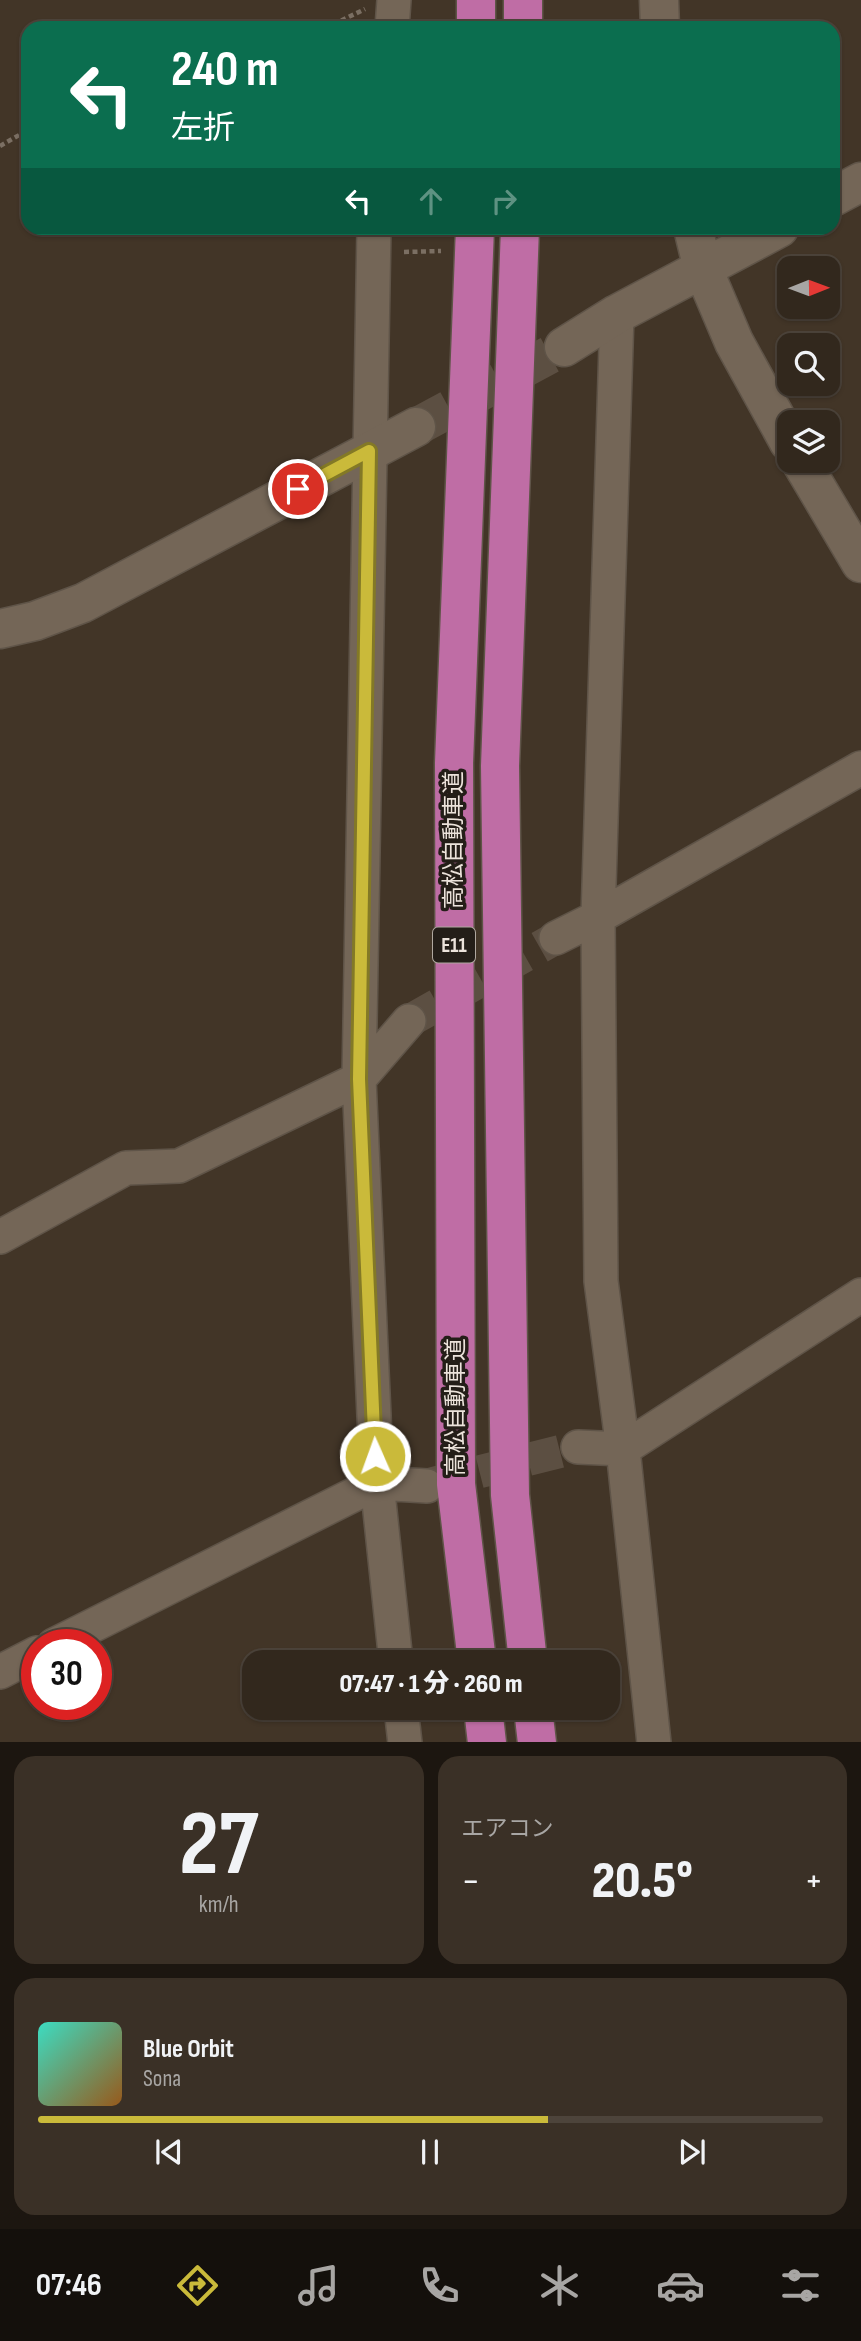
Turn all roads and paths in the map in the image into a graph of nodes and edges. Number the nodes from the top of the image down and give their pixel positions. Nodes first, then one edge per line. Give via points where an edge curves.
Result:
1 (476, 0) edge
2 (523, 0) edge
3 (659, 0) edge
4 (386, 11) edge
5 (351, 21) edge
6 (476, 21) edge
7 (523, 21) edge
8 (660, 21) edge
9 (21, 134) edge
10 (0, 146) edge
11 (861, 182) edge
12 (840, 193) edge
13 (475, 235) edge
14 (520, 235) edge
15 (695, 235) edge
16 (766, 235) edge
17 (373, 240) edge
18 (441, 251) dead end
19 (703, 269) junction
20 (617, 314) junction
21 (564, 347) tunnel mouth
22 (777, 420) edge
23 (416, 427) tunnel mouth
24 (369, 451) junction
25 (808, 473) edge
26 (861, 563) edge
27 (0, 629) edge
28 (861, 768) edge
29 (598, 917) junction
30 (556, 938) tunnel mouth
31 (410, 1021) tunnel mouth
32 (359, 1079) junction
33 (0, 1237) edge
34 (861, 1295) edge
35 (578, 1447) tunnel mouth
36 (623, 1449) junction
37 (377, 1483) junction
38 (427, 1486) tunnel mouth
39 (86, 1629) edge
40 (395, 1650) edge
41 (476, 1650) edge
42 (527, 1650) edge
43 (21, 1661) edge
44 (0, 1672) edge
45 (402, 1720) edge
46 (484, 1720) edge
47 (534, 1720) edge
48 (405, 1742) edge
49 (487, 1742) edge
50 (537, 1742) edge
51 (654, 1742) edge

1 - 6 highway
2 - 7 highway
3 - 8 street
4 - 5 path
9 - 10 path
11 - 12 street
13 - 41 highway, 高松自動車道 / E11 via 454,791 456,1484
14 - 42 highway, 高松自動車道 / E11 via 500,766 510,1495
15 - 19 street
16 - 19 street
17 - 18 path
17 - 24 street
19 - 20 street
19 - 22 street via 734,342
20 - 21 street
20 - 29 street
23 - 24 street
24 - 27 street via 83,603
24 - 32 street
25 - 26 street
28 - 29 street
29 - 30 street
29 - 36 street via 601,1281
31 - 32 street
32 - 33 street via 179,1167 126,1168
32 - 37 street
34 - 36 street
35 - 36 street
36 - 51 street
37 - 38 street
37 - 39 street
37 - 40 street
43 - 44 street
45 - 48 street
46 - 49 highway
47 - 50 highway

